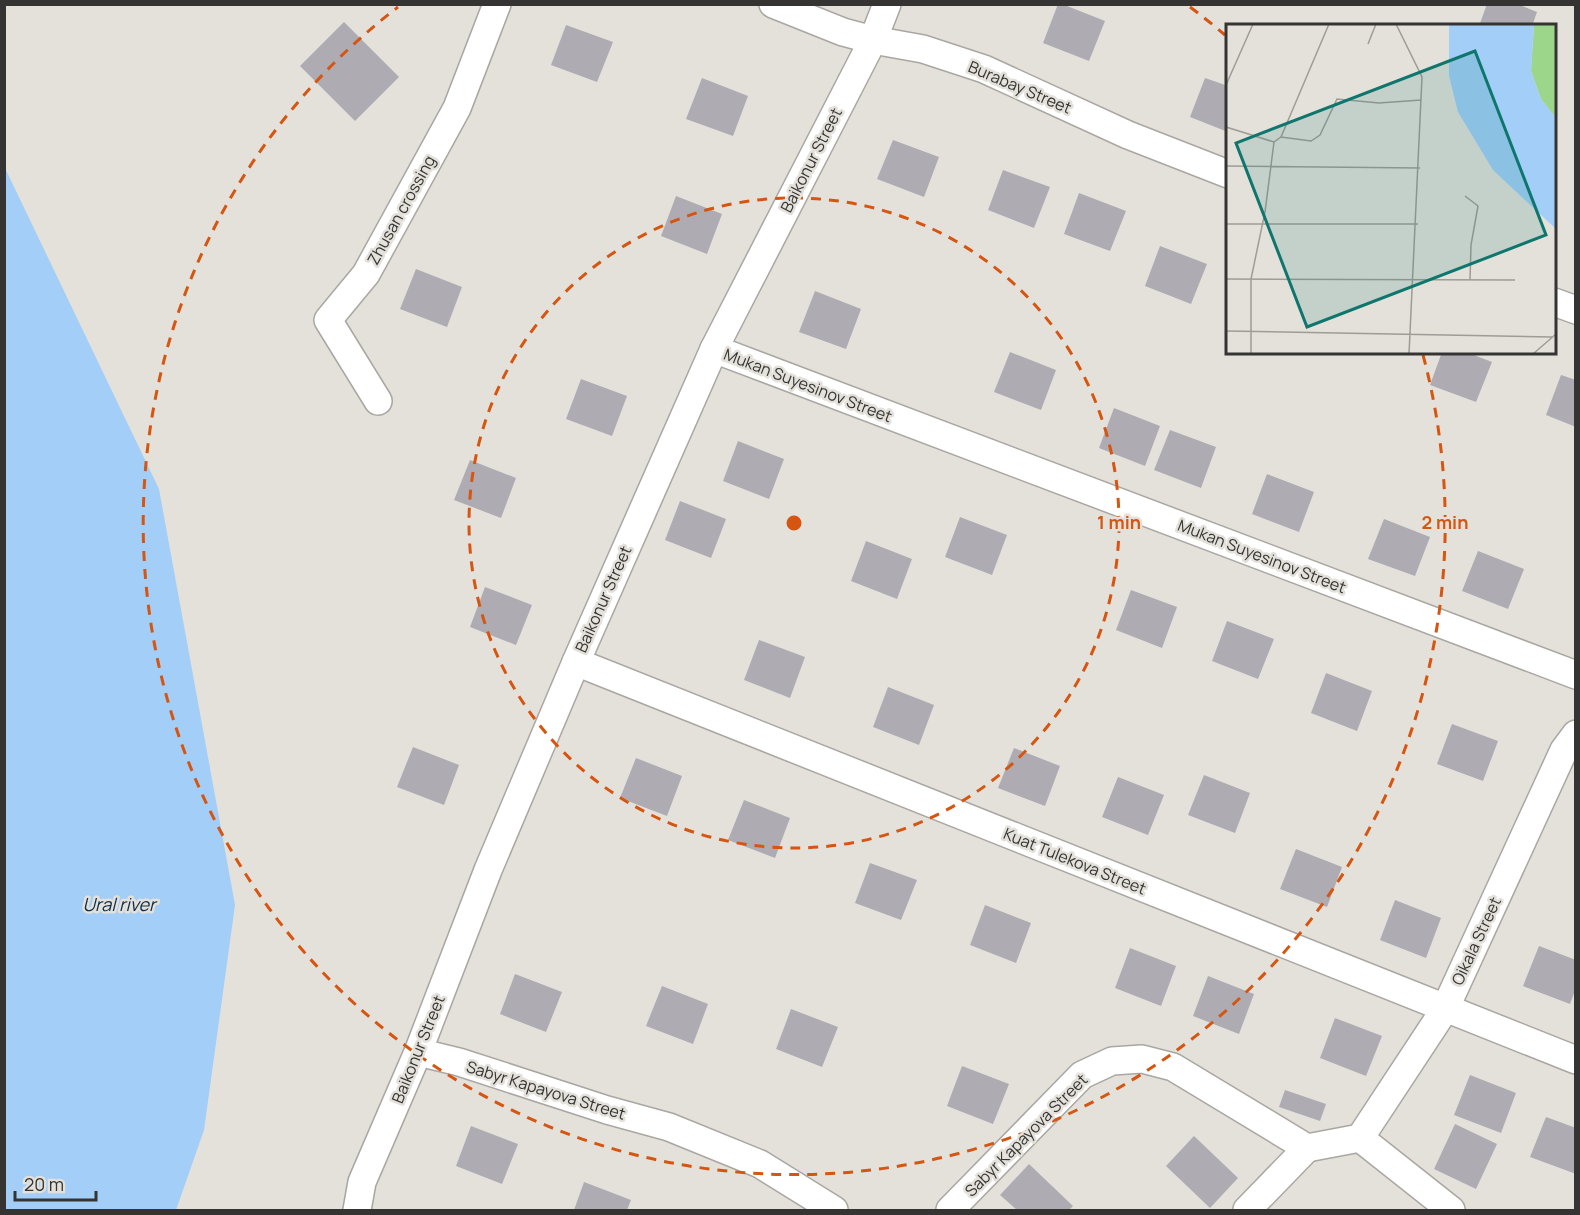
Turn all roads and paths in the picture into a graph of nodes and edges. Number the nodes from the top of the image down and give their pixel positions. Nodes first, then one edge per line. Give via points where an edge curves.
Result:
1 (497, 4) edge
2 (773, 4) edge
3 (887, 4) edge
4 (873, 40) junction
5 (1226, 174) edge
6 (1556, 303) edge
7 (1575, 310) edge
8 (714, 349) junction
9 (378, 401) dead end
10 (576, 662) junction
11 (1575, 675) edge
12 (1575, 734) edge
13 (1445, 1009) junction
14 (418, 1052) junction
15 (1575, 1060) edge
16 (1360, 1138) junction
17 (1307, 1148) junction
18 (357, 1210) edge
19 (834, 1210) edge
20 (950, 1210) edge
21 (1247, 1210) edge
22 (1451, 1210) edge

1 - 9 street, Zhusan crossing via 457,108 366,274 328,320
2 - 4 street, Burabay Street
3 - 4 street, Baikonur Street
4 - 5 street, Burabay Street via 984,69 1128,135
4 - 8 street, Baikonur Street
6 - 7 street
8 - 10 street, Baikonur Street
8 - 11 street, Mukan Suyesinov Street
10 - 13 street, Kuat Tulekova Street
10 - 14 street, Baikonur Street via 488,870
12 - 13 street, Oikala Street via 1564,750
13 - 15 street, Kuat Tulekova Street
13 - 16 street, Oikala Street
14 - 18 street, Baikonur Street via 362,1182
14 - 19 street, Sabyr Kapayova Street via 669,1127 760,1164
16 - 17 street
16 - 22 street
17 - 20 street, Sabyr Kapayova Street via 1173,1068 1142,1059 1112,1061 1082,1076
17 - 21 street

